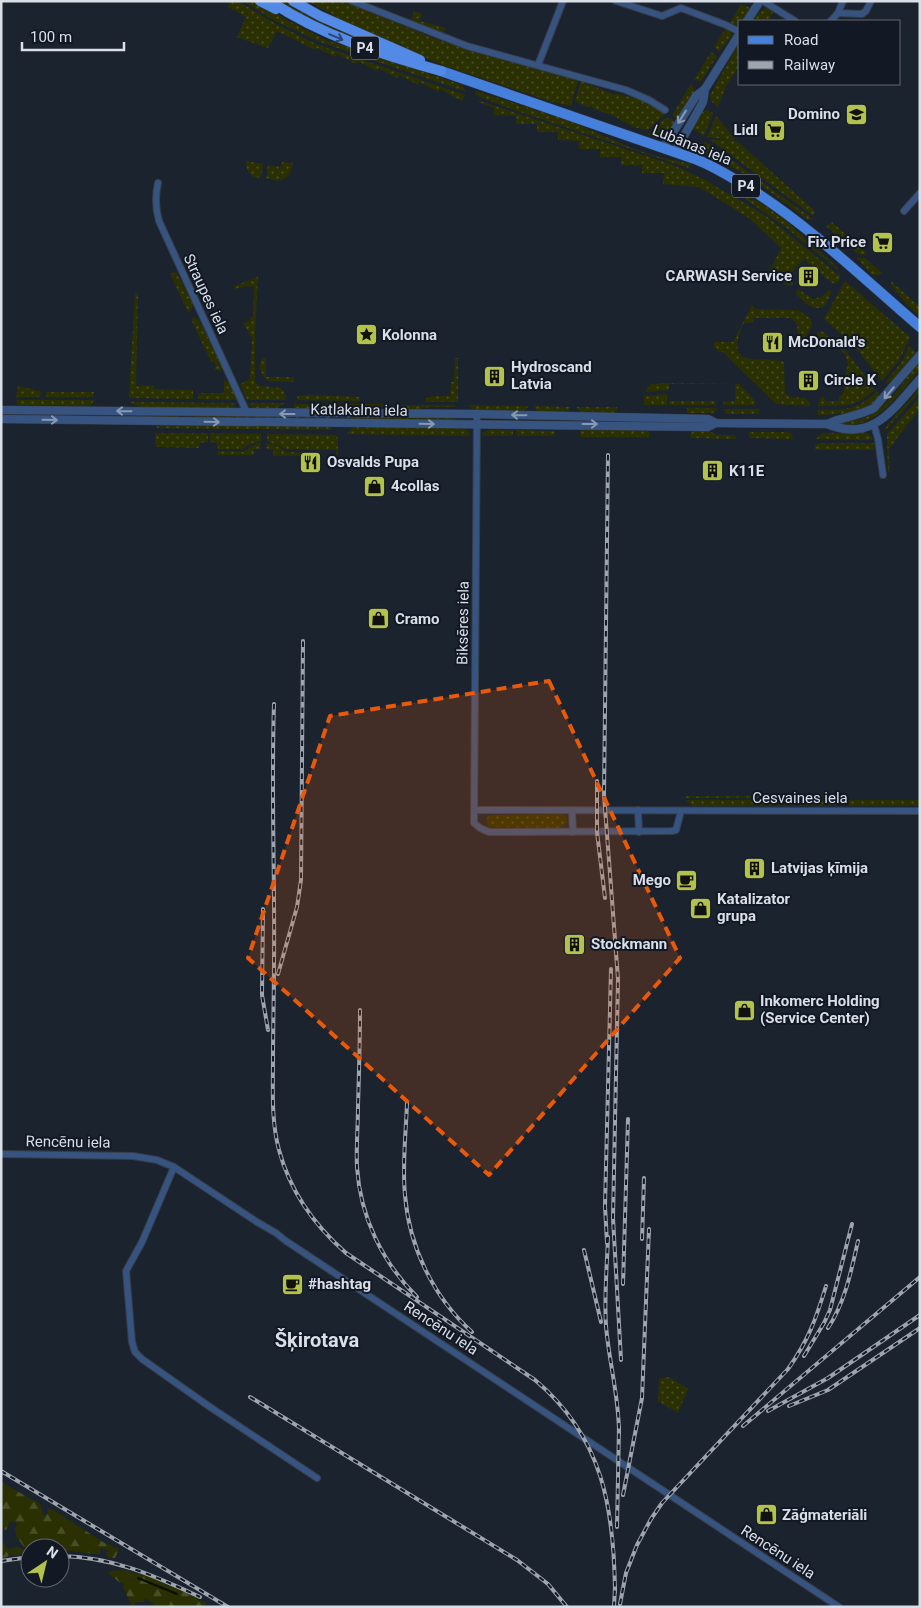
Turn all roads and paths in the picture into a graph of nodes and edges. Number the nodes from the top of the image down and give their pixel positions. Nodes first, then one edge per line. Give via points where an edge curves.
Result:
1 (260, 1) edge
2 (270, 1) edge
3 (293, 1) edge
4 (300, 1) edge
5 (352, 1) edge
6 (563, 1) edge
7 (616, 1) edge
8 (761, 1) edge
9 (843, 1) edge
10 (870, 1) edge
11 (838, 12) junction
12 (293, 16) junction
13 (320, 16) junction
14 (748, 20) edge
15 (793, 20) edge
16 (832, 20) edge
17 (738, 31) edge
18 (738, 35) edge
19 (538, 65) junction
20 (441, 71) junction
21 (705, 89) junction
22 (665, 110) dead end
23 (663, 148) junction
24 (676, 152) junction
25 (158, 183) dead end
26 (920, 193) edge
27 (904, 211) dead end
28 (920, 327) edge
29 (920, 355) edge
30 (920, 379) edge
31 (1, 410) edge
32 (187, 412) junction
33 (247, 413) junction
34 (477, 414) junction
35 (1, 419) edge
36 (187, 422) junction
37 (716, 423) junction
38 (827, 424) junction
39 (477, 425) junction
40 (874, 426) junction
41 (883, 476) dead end
42 (474, 810) junction
43 (638, 810) junction
44 (572, 811) junction
45 (681, 811) junction
46 (920, 811) edge
47 (573, 832) junction
48 (639, 832) junction
49 (1, 1154) edge
50 (174, 1168) junction
51 (317, 1478) dead end
52 (839, 1607) edge

1 - 12 highway
2 - 12 highway, Lubānas iela / P4
3 - 13 highway, Lubānas iela / P4
4 - 13 highway
5 - 19 street, Lubānas iela via 467,46
6 - 19 street
7 - 17 street via 662,16 681,8
8 - 14 street
8 - 15 street
9 - 11 street
10 - 11 street via 862,14
11 - 16 street
12 -> 20 highway, Lubānas iela / P4 via 345,40
13 - 20 highway, Lubānas iela / P4
18 - 21 street
19 - 22 street, Lubānas iela via 626,90
20 - 23 main road, Lubānas iela / P4
21 -> 23 street via 696,96
21 - 24 street via 703,102
23 - 24 main road, Lubānas iela / P4
24 - 28 main road, Lubānas iela / P4 via 722,172 768,200 833,250
25 - 33 street, Straupes iela via 156,210 159,221
26 - 27 street
29 -> 38 street, Katlakalna iela via 874,408
30 - 40 street
32 -> 31 street, Katlakalna iela
32 - 33 street, Katlakalna iela
32 - 36 street
34 -> 33 street, Katlakalna iela
37 -> 34 street, Katlakalna iela via 708,419
34 - 39 street, Biksēres iela
35 -> 36 street, Katlakalna iela
36 -> 39 street, Katlakalna iela
37 - 38 street, Katlakalna iela
39 -> 37 street, Katlakalna iela via 708,426
38 - 40 street, Katlakalna iela via 839,429
39 - 42 street, Biksēres iela
40 - 41 street
42 - 44 street, Cesvaines iela
42 - 47 street, Biksēres iela via 474,823 489,832
43 - 44 street, Cesvaines iela
43 - 45 street, Cesvaines iela
43 - 48 street
44 - 47 street
45 - 46 street, Cesvaines iela
45 - 48 street via 676,830
47 - 48 street
49 - 50 street, Rencēnu iela via 133,1156 157,1160
50 - 51 street via 126,1272 135,1352 210,1407
50 - 52 street, Rencēnu iela via 276,1232

